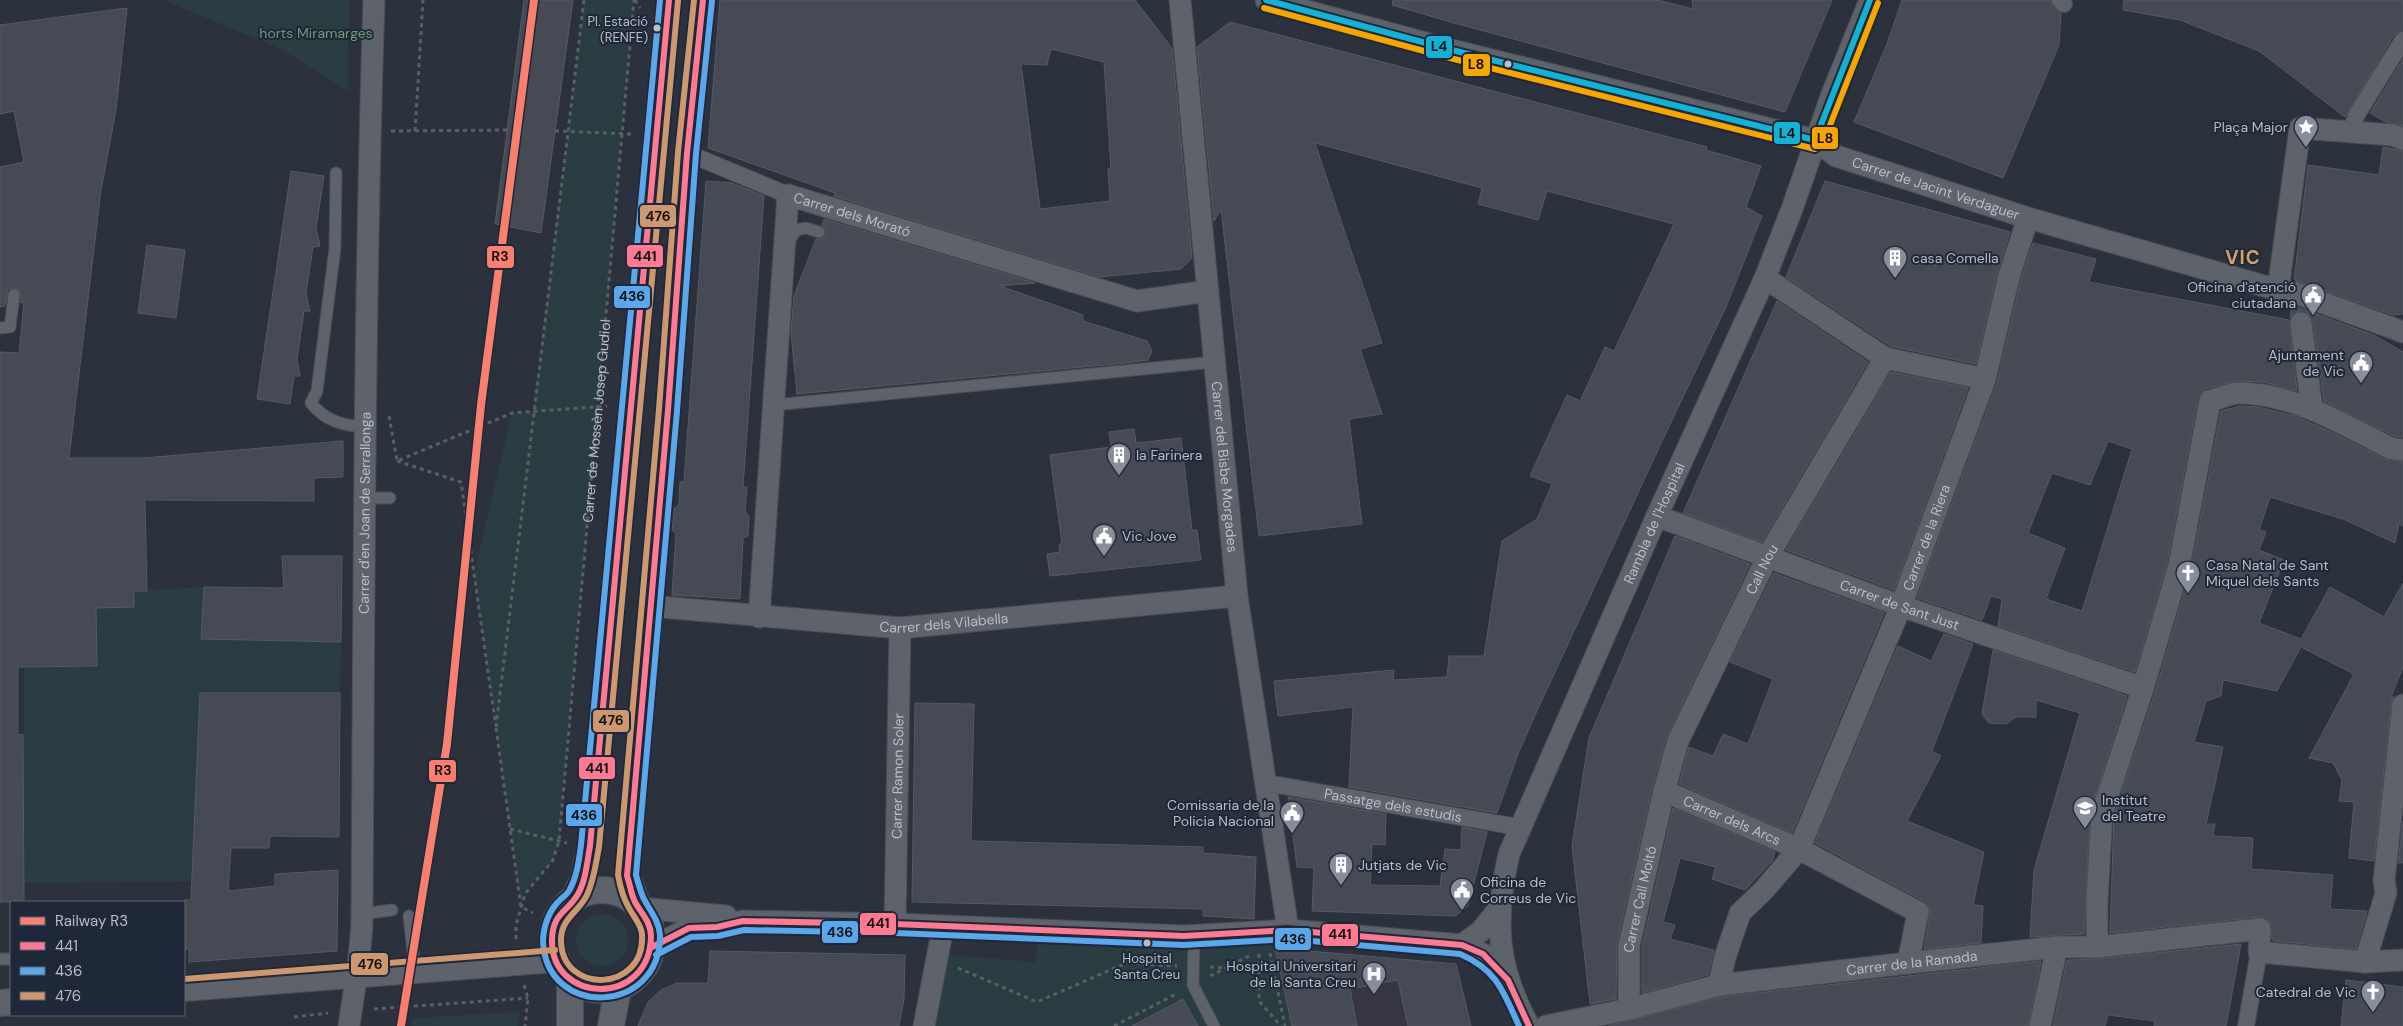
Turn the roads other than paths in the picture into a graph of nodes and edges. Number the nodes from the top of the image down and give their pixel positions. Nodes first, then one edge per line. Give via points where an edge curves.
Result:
1 (374, 0) edge
2 (1180, 0) edge
3 (1266, 0) edge
4 (1870, 0) edge
5 (668, 5) edge
6 (702, 6) edge
7 (2403, 40) edge
8 (2345, 131) junction
9 (2403, 138) edge
10 (1816, 140) junction
11 (687, 153) junction
12 (336, 173) dead end
13 (788, 195) junction
14 (2028, 218) junction
15 (819, 232) dead end
16 (1765, 278) junction
17 (2278, 290) junction
18 (1208, 291) junction
19 (14, 295) dead end
20 (2301, 323) dead end
21 (0, 328) edge
22 (2403, 332) edge
23 (1885, 358) junction
24 (1215, 362) junction
25 (1985, 379) junction
26 (774, 406) junction
27 (2312, 409) junction
28 (366, 427) junction
29 (2403, 450) edge
30 (365, 498) junction
31 (390, 498) dead end
32 (1656, 518) junction
33 (1768, 556) junction
34 (1237, 596) junction
35 (650, 606) junction
36 (1901, 606) junction
37 (759, 616) junction
38 (900, 628) junction
39 (2143, 688) junction
40 (2403, 705) edge
41 (1266, 783) junction
42 (1664, 792) junction
43 (1518, 827) junction
44 (1799, 849) junction
45 (2394, 889) edge
46 (576, 898) junction
47 (638, 906) junction
48 (1500, 907) junction
49 (392, 910) dead end
50 (362, 914) junction
51 (410, 916) dead end
52 (743, 921) junction
53 (895, 924) junction
54 (943, 927) junction
55 (1288, 930) junction
56 (1194, 935) junction
57 (1462, 945) junction
58 (652, 947) junction
59 (2057, 947) junction
60 (2097, 947) junction
61 (2259, 952) junction
62 (2403, 960) edge
63 (1908, 962) junction
64 (2364, 962) junction
65 (563, 969) junction
66 (415, 970) junction
67 (355, 974) junction
68 (1508, 980) junction
69 (1719, 986) junction
70 (185, 988) edge
71 (618, 988) junction
72 (1629, 1009) junction
73 (350, 1018) edge
74 (570, 1026) edge
75 (611, 1026) edge
76 (924, 1026) edge
77 (1214, 1026) edge
78 (1529, 1026) edge
79 (1546, 1026) edge
80 (2040, 1026) edge
81 (2246, 1026) edge

1 - 28 street, Carrer d'en Joan de Serrallonga
2 - 18 street, Carrer del Bisbe Morgades
3 - 10 street, Carrer de Jacint Verdaguer
4 - 10 street, Rambla de l'Hospital
5 - 46 street via 590,846
6 - 11 street
7 - 8 street
8 - 9 street
8 - 17 street via 2300,128
10 - 14 street, Carrer de Jacint Verdaguer via 1836,156
10 - 16 street, Rambla de l'Hospital
11 - 13 street
11 - 35 street
12 - 28 lane via 335,248 317,391 310,404 320,414 348,426
13 - 18 street, Carrer dels Morató via 1137,301
13 - 26 street, Carrer dels Morató
14 - 17 street
14 - 25 street, Carrer de la Riera via 2009,276
15 - 26 lane via 806,228 796,230 790,238 782,392
16 - 23 street
16 - 32 street, Rambla de l'Hospital
17 - 22 street via 2293,292
18 - 24 street, Carrer del Bisbe Morgades
19 - 21 lane via 10,327
20 - 27 street
23 - 25 street
23 - 33 street, Call Nou
24 - 26 lane
24 - 34 street, Carrer del Bisbe Morgades
25 - 36 street, Carrer de la Riera
26 - 37 street, Carrer dels Morató
27 - 29 street via 2390,448
27 - 39 street via 2238,393 2210,401 2180,566
28 - 30 street, Carrer d'en Joan de Serrallonga
30 - 31 lane
30 - 50 street, Carrer d'en Joan de Serrallonga
32 - 33 street, Carrer de Sant Just
32 - 43 street, Rambla de l'Hospital
33 - 36 street, Carrer de Sant Just
33 - 42 street, Call Nou via 1678,741
34 - 38 street, Carrer dels Vilabella
34 - 41 street, Carrer del Bisbe Morgades
35 - 37 street, Carrer dels Vilabella
35 - 47 street via 627,876
36 - 39 street, Carrer de Sant Just
36 - 44 street, Carrer de la Riera
37 - 38 street, Carrer dels Vilabella
38 - 53 street, Carrer Ramon Soler
39 - 60 street via 2102,813 2096,901
40 - 45 street via 2384,880
41 - 43 street, Passatge dels estudis
41 - 55 street, Carrer del Bisbe Morgades
42 - 44 street, Carrer dels Arcs
42 - 72 street, Carrer Call Moltó via 1629,946
43 - 48 street, Rambla de l'Hospital via 1508,854
44 - 63 street, Carrer dels Arcs via 1918,912
44 - 69 street, Carrer de la Riera via 1740,913
45 - 64 street
46 - 47 street via 585,893 607,891 628,898
46 - 65 street via 565,907 555,925 552,946
47 - 52 street via 719,914
47 - 58 street via 648,920
48 - 57 street, Rambla de l'Hospital via 1481,931
48 - 68 street, Rambla de l'Hospital via 1499,936
49 - 50 lane
50 - 67 street, Carrer d'en Joan de Serrallonga via 362,940
51 - 66 lane
52 - 53 street
52 - 58 street via 717,927 689,928
53 - 54 street
54 - 56 street
54 - 76 street
55 - 56 street
55 - 57 street
56 - 77 lane via 1193,985
57 - 68 street, Rambla de l'Hospital via 1483,954
58 - 71 street via 640,972
59 - 60 street, Carrer de la Ramada
59 - 63 street, Carrer de la Ramada
59 - 80 street
60 - 61 street, Carrer de la Ramada via 2260,929
61 - 64 street
61 - 81 street
62 - 64 street
63 - 69 street, Carrer de la Ramada
65 - 66 street via 518,962
65 - 71 street via 593,990
65 - 74 street
66 - 67 street
67 - 70 street
67 - 73 street, Carrer d'en Joan de Serrallonga
68 - 78 street, Rambla de l'Hospital
69 - 72 street, Carrer de la Ramada
71 - 75 street
72 - 79 street, Carrer de la Ramada

